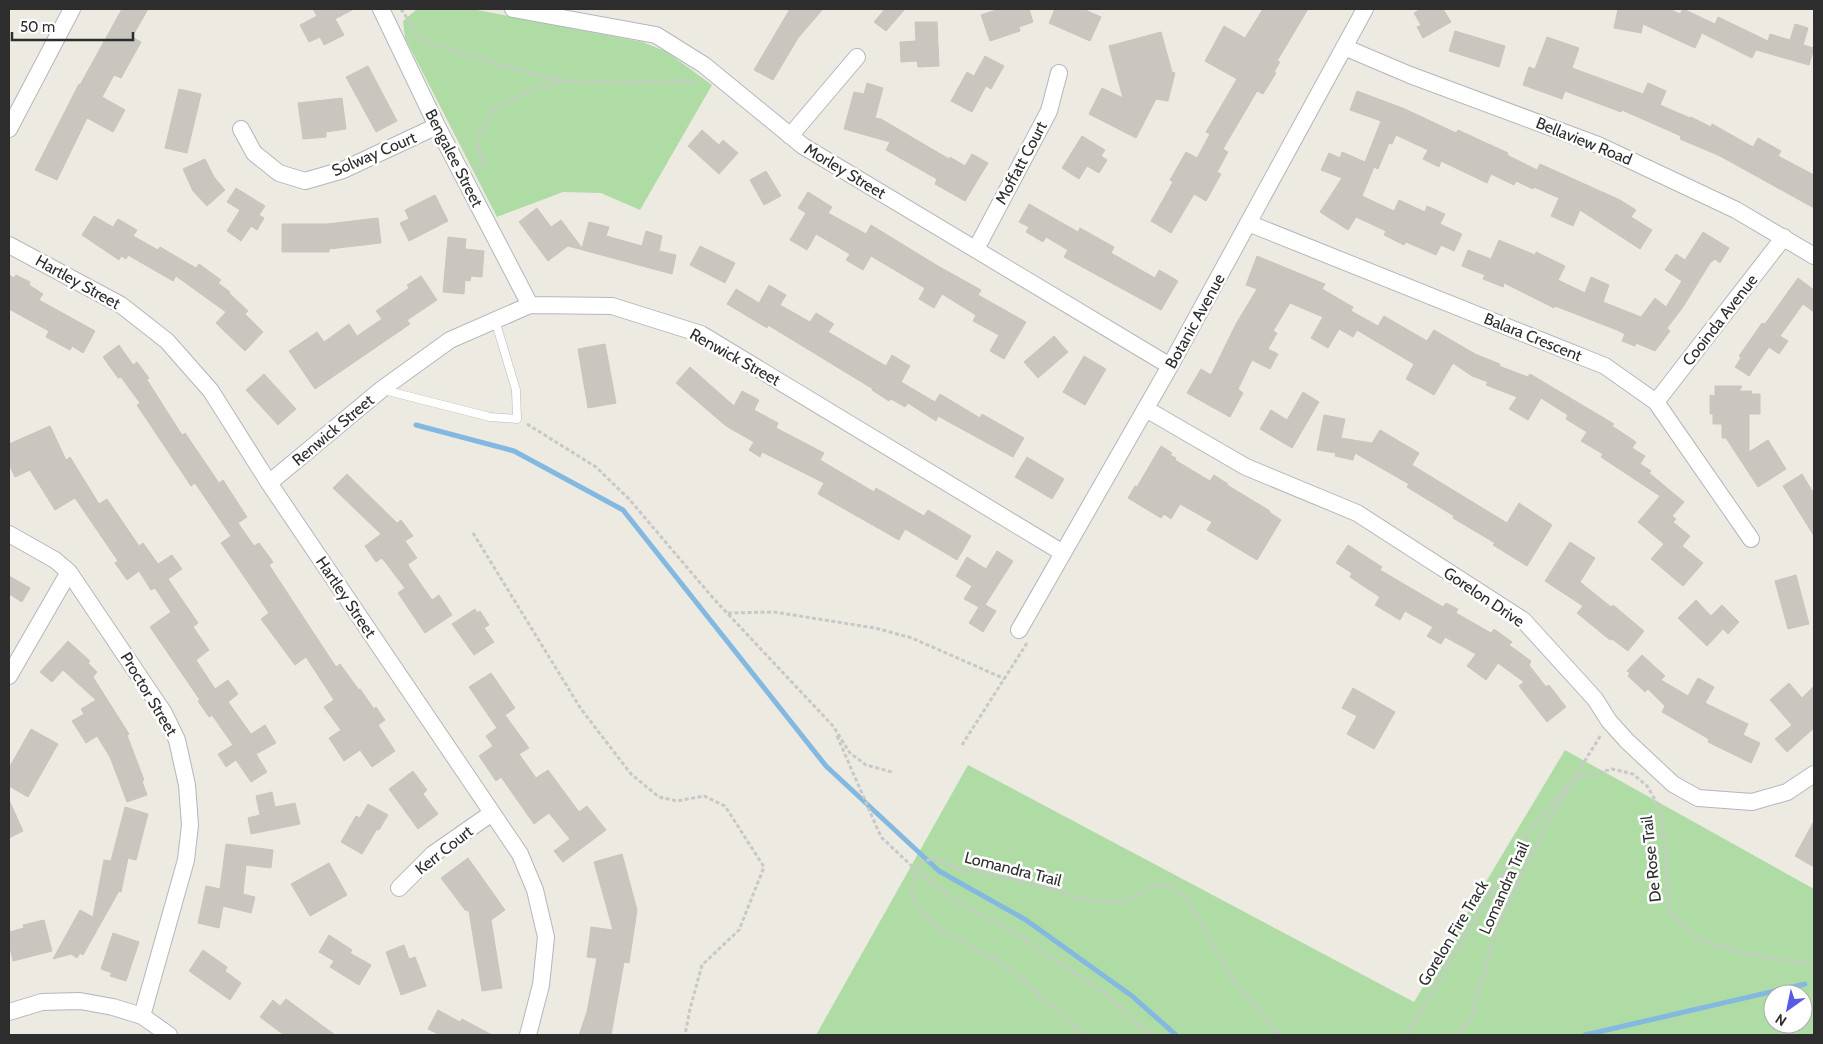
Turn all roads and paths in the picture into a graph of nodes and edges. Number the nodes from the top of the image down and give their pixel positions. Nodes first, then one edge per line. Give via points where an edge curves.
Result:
1 (72, 9) edge
2 (382, 9) edge
3 (401, 9) edge
4 (513, 9) edge
5 (1365, 9) edge
6 (1344, 47) junction
7 (857, 57) dead end
8 (1059, 73) dead end
9 (564, 81) junction
10 (726, 81) junction
11 (437, 126) junction
12 (9, 129) edge
13 (241, 129) dead end
14 (790, 136) junction
15 (467, 184) junction
16 (1248, 223) junction
17 (1784, 237) junction
18 (9, 245) edge
19 (976, 249) junction
20 (1814, 256) edge
21 (530, 305) junction
22 (495, 320) junction
23 (1170, 366) junction
24 (382, 389) junction
25 (1656, 402) junction
26 (1146, 409) junction
27 (517, 419) junction
28 (270, 482) junction
29 (473, 533) dead end
30 (9, 534) edge
31 (1751, 540) dead end
32 (1063, 553) junction
33 (69, 572) junction
34 (728, 613) junction
35 (1019, 630) joint
36 (9, 676) edge
37 (1005, 679) junction
38 (1609, 721) junction
39 (833, 726) junction
40 (962, 745) dead end
41 (892, 772) dead end
42 (1814, 774) edge
43 (1574, 779) junction
44 (492, 814) junction
45 (916, 870) junction
46 (399, 888) dead end
47 (1814, 964) edge
48 (9, 1012) edge
49 (142, 1016) junction
50 (169, 1035) edge
51 (528, 1035) edge
52 (685, 1035) edge
53 (1084, 1035) edge
54 (1151, 1035) edge
55 (1280, 1035) edge
56 (1406, 1035) edge
57 (1453, 1035) edge

1 - 12 street
2 - 11 street, Bengalee Street
3 - 9 path via 422,41
4 - 10 street, Morley Street via 656,35
5 - 6 street, Botanic Avenue
6 - 16 street, Botanic Avenue
6 - 17 street, Bellaview Road via 1598,145 1736,210
7 - 14 street
8 - 19 street, Moffatt Court via 1049,112
9 - 10 path
9 - 15 path via 533,89 494,110 477,138 482,164
10 - 14 street, Morley Street
11 - 13 street, Solway Court via 343,170 305,181 279,173 254,153
11 - 15 street, Bengalee Street
14 - 19 street, Morley Street
15 - 21 street, Bengalee Street
16 - 23 street, Botanic Avenue
16 - 25 street, Balara Crescent via 1605,366
17 - 20 street, Bellaview Road
17 - 25 street, Cooinda Avenue
18 - 28 street, Hartley Street via 121,305 167,341 211,392
19 - 23 street, Morley Street
21 - 22 street, Renwick Street
21 - 32 street, Renwick Street via 612,306 701,334
22 - 24 street, Renwick Street via 450,340
22 - 27 lane via 516,390
23 - 26 street, Botanic Avenue
24 - 27 lane via 490,416
24 - 28 street, Renwick Street
25 - 31 street, Balara Crescent
26 - 32 street, Botanic Avenue
26 - 38 street, Gorelon Drive via 1246,467 1357,514 1523,620 1595,699
27 - 34 path via 596,467 629,499
28 - 44 street, Hartley Street
29 - 52 path via 581,709 631,774 660,797 677,801 704,796 725,806 764,867 739,930 702,965
30 - 33 street, Proctor Street via 55,560
32 - 35 street, Botanic Avenue
33 - 36 street
33 - 49 street, Proctor Street via 164,713 177,740 187,785 190,825 186,860
34 - 37 path via 774,612 875,628 912,638
34 - 39 path
35 - 37 path via 1027,642
37 - 40 path
38 - 42 street, Gorelon Drive via 1673,784 1698,798 1752,802 1787,792
38 - 43 path, Gorelon Fire Track
39 - 41 path via 850,753 866,765
39 - 45 path via 881,837
43 - 47 path, De Rose Trail via 1612,769 1632,774 1647,786 1657,803 1662,824 1669,912 1681,924 1704,940 1758,957
43 - 56 path, Gorelon Fire Track via 1528,832
43 - 57 path, Lomandra Trail via 1550,818 1497,927 1471,1017
44 - 46 street, Kerr Court via 433,854
44 - 51 street, Hartley Street via 520,854 535,890 546,937 541,985
45 - 53 path, Lomandra Trail via 911,894 923,914 941,930 1003,964
45 - 54 path via 948,896 1012,932 1103,992
45 - 55 path, Lomandra Trail via 921,861 936,860 959,869 1020,880 1108,903 1127,900 1157,885 1173,885 1191,905 1232,978
48 - 49 street via 42,1002 80,1001 114,1006
49 - 50 street

